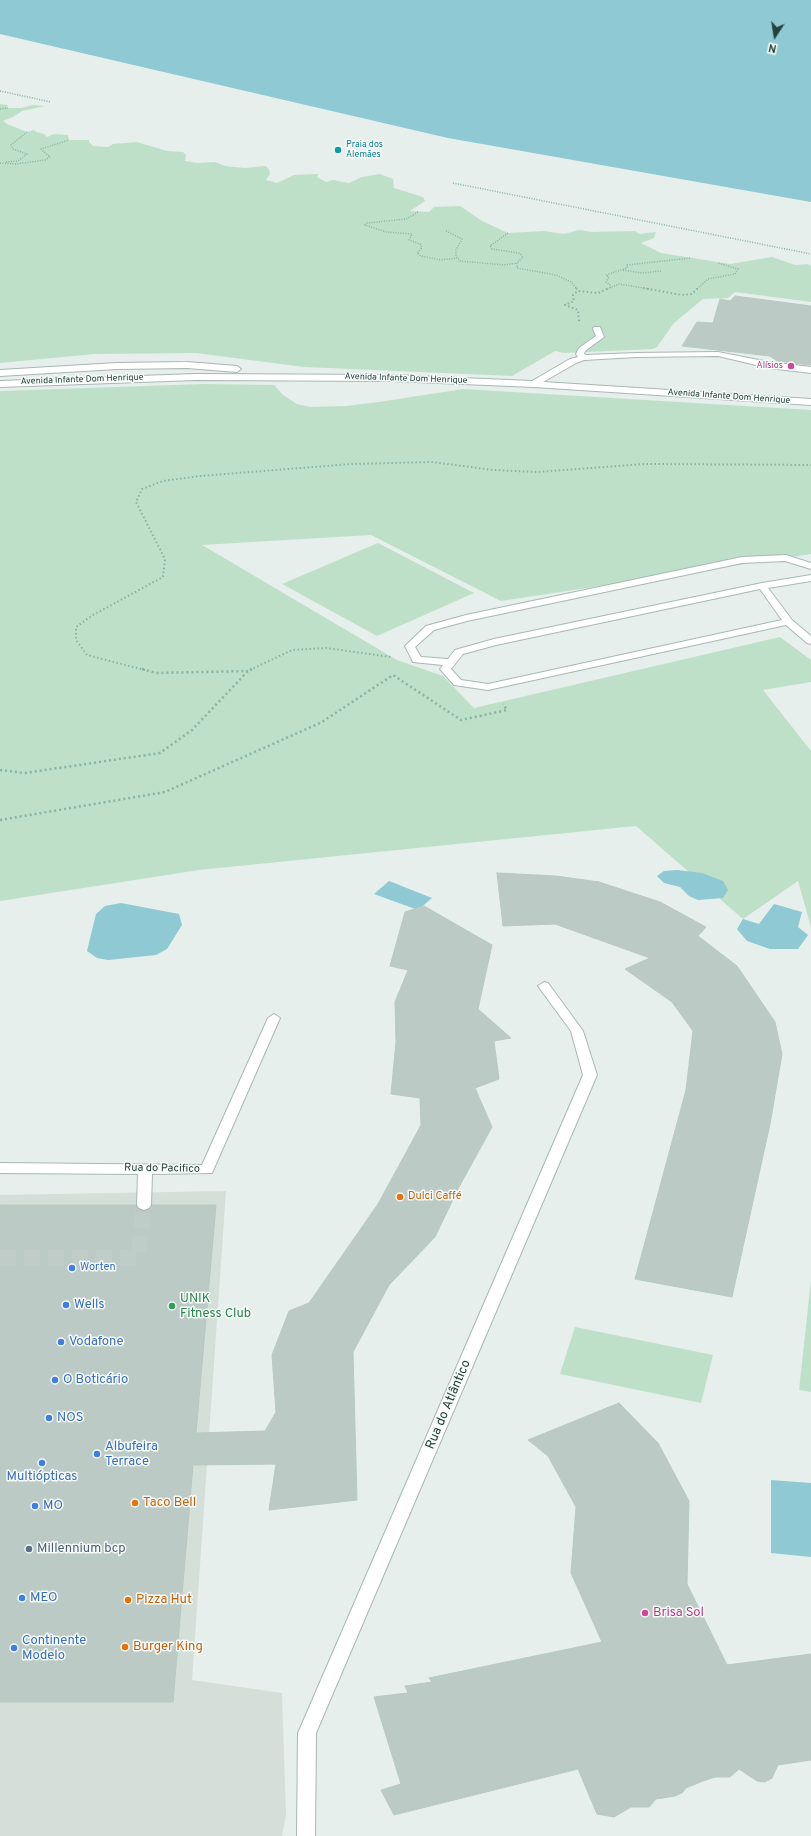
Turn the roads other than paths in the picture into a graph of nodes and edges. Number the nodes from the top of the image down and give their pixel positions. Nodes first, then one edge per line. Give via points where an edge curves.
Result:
1 (597, 329) dead end
2 (584, 358) junction
3 (811, 370) edge
4 (0, 373) edge
5 (263, 376) junction
6 (0, 384) edge
7 (534, 384) junction
8 (811, 402) edge
9 (811, 566) edge
10 (811, 578) edge
11 (762, 586) junction
12 (788, 622) junction
13 (811, 641) edge
14 (451, 662) junction
15 (544, 986) dead end
16 (274, 1018) dead end
17 (0, 1168) edge
18 (145, 1169) junction
19 (144, 1205) tunnel mouth
20 (306, 1836) edge

1 - 2 street via 600,337 582,350 580,354
2 - 3 street via 718,354 769,365
2 - 7 street via 573,361
4 - 5 street via 187,365 249,370
5 - 6 street, Avenida Infante Dom Henrique
5 - 7 street, Avenida Infante Dom Henrique
7 - 8 street, Avenida Infante Dom Henrique
9 - 14 street via 786,558 742,560 466,618 430,628 410,646 417,660
10 - 11 street
11 - 12 street
11 - 14 street via 494,642 459,652
12 - 13 street
12 - 14 street via 488,687 458,683 445,669
15 - 20 street, Rua do Atlântico via 577,1032 590,1075 307,1734
16 - 18 street, Rua do Pacifico via 207,1170
17 - 18 street, Rua do Pacifico
18 - 19 street

